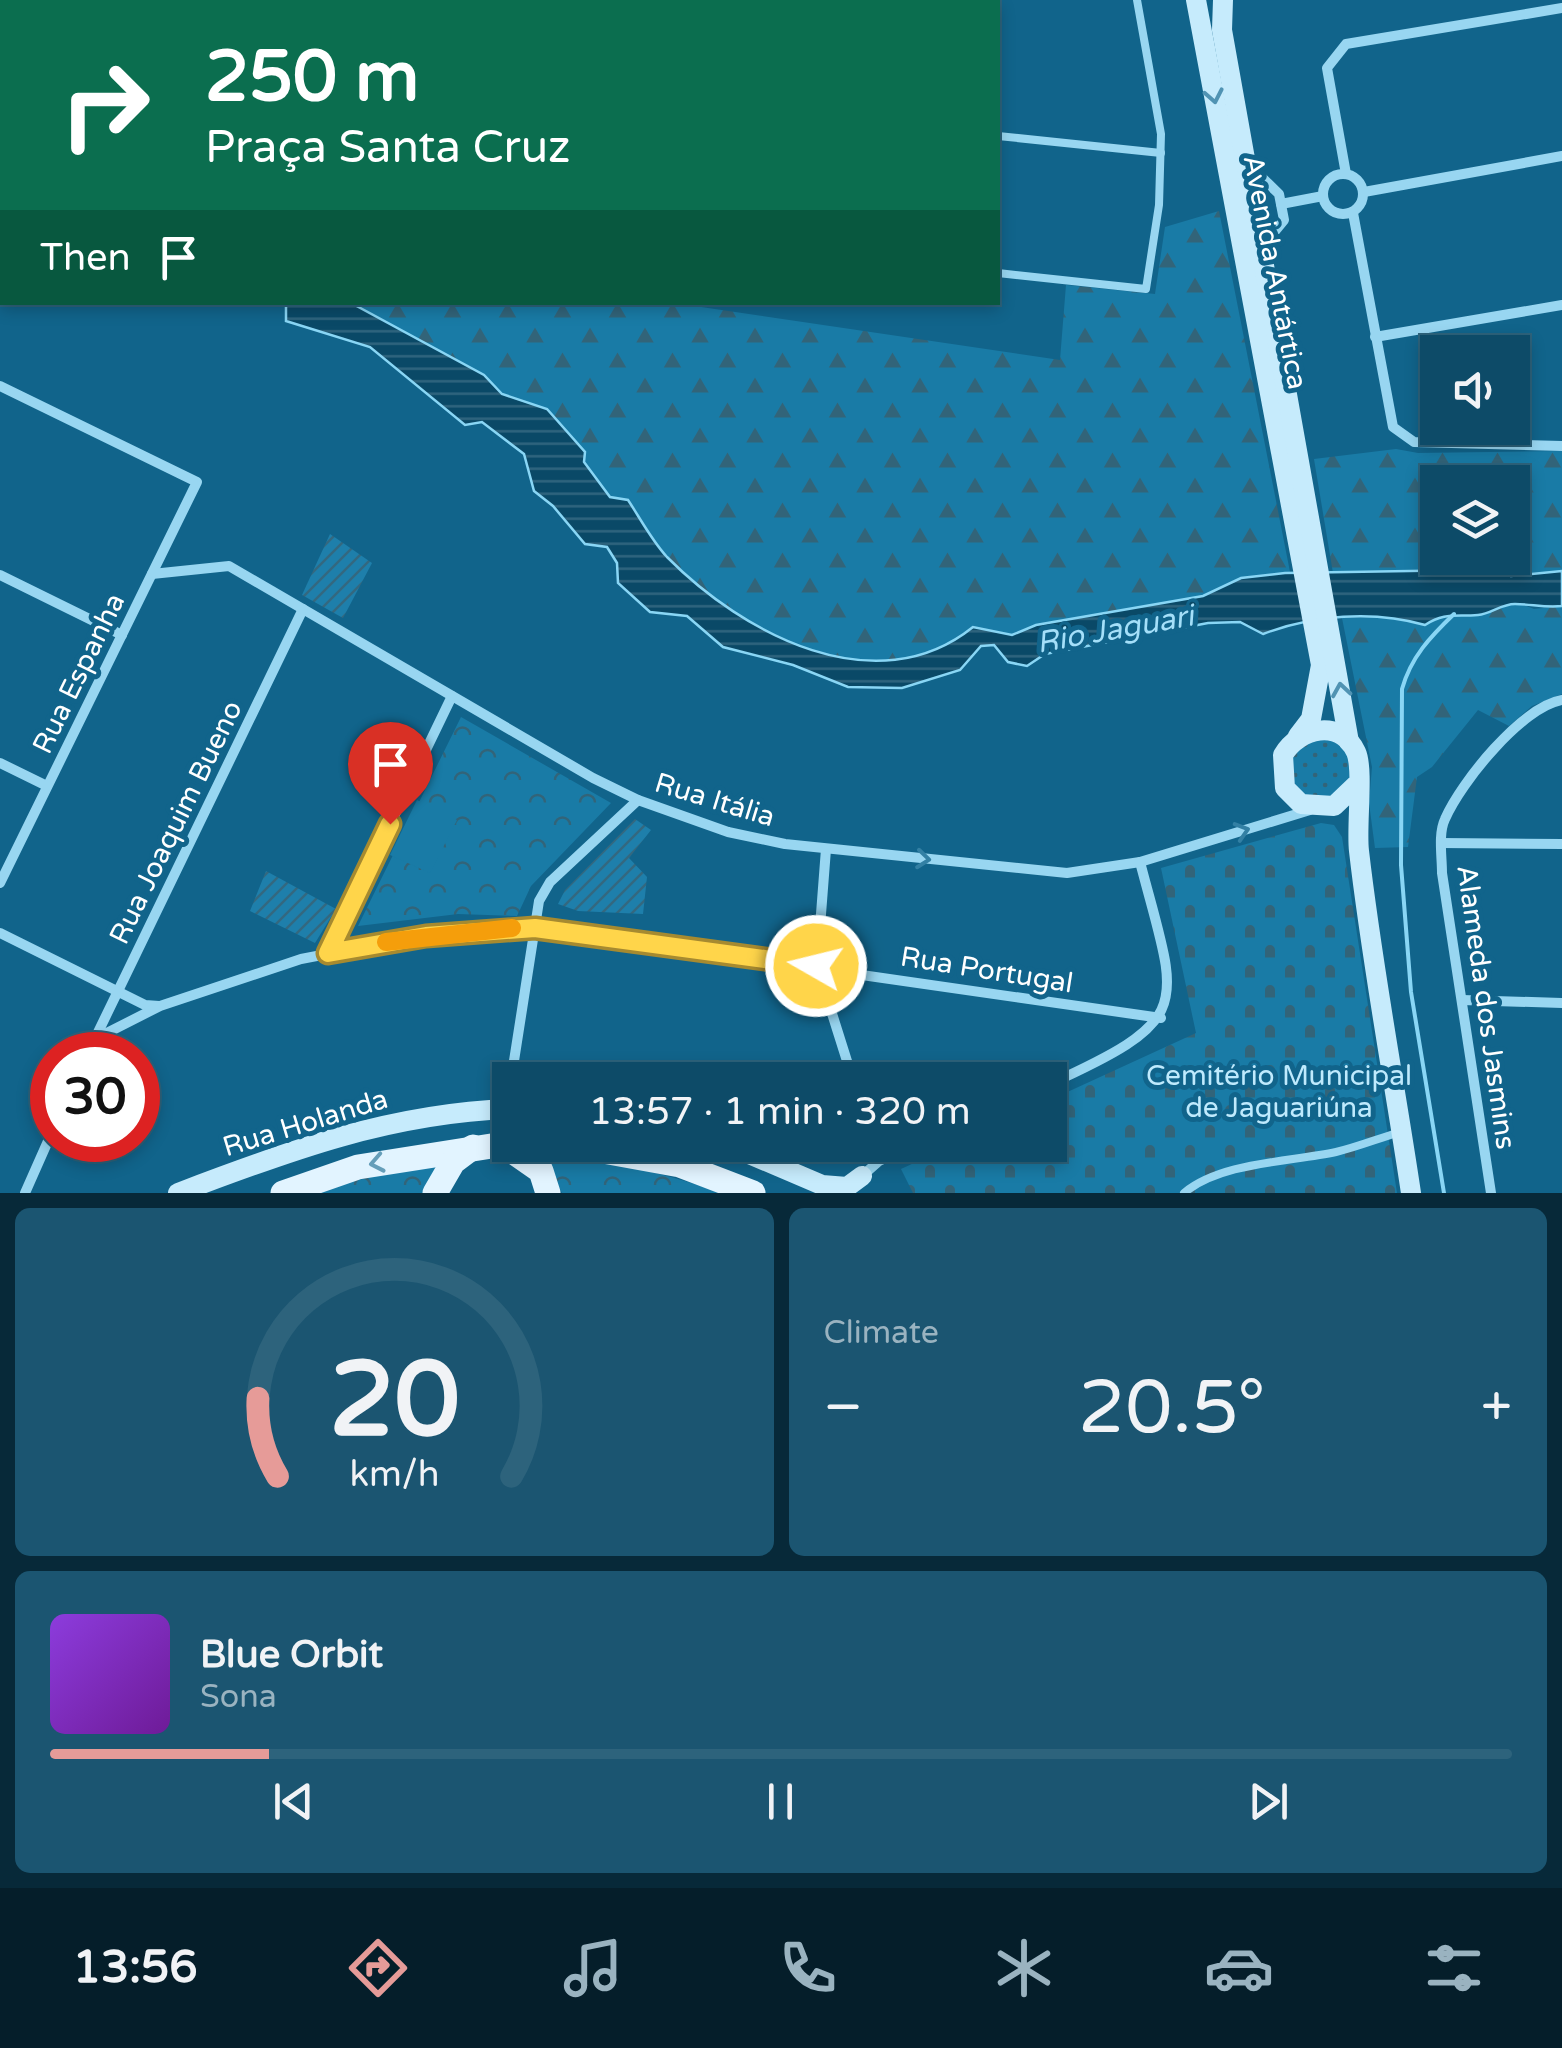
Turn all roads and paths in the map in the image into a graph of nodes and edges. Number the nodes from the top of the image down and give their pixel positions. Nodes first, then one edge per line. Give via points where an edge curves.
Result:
1 (1137, 0) edge
2 (1196, 0) edge
3 (1224, 0) edge
4 (1562, 8) edge
5 (1000, 136) edge
6 (1161, 153) junction
7 (1562, 156) edge
8 (1246, 161) junction
9 (1346, 174) junction
10 (1364, 192) junction
11 (1323, 196) junction
12 (1281, 204) junction
13 (1353, 213) junction
14 (1262, 247) junction
15 (1000, 273) edge
16 (1562, 305) edge
17 (1375, 337) junction
18 (0, 386) edge
19 (1562, 446) edge
20 (1309, 552) junction
21 (152, 574) junction
22 (0, 575) edge
23 (303, 608) junction
24 (122, 634) junction
25 (1325, 639) junction
26 (452, 696) junction
27 (1562, 700) edge
28 (1298, 736) junction
29 (1349, 742) junction
30 (0, 763) edge
31 (1356, 785) junction
32 (47, 786) junction
33 (638, 800) junction
34 (1321, 808) junction
35 (1441, 843) junction
36 (1562, 844) edge
37 (1358, 848) junction
38 (826, 849) junction
39 (1140, 862) junction
40 (0, 882) edge
41 (535, 928) junction
42 (2, 938) edge
43 (328, 953) junction
44 (816, 966) junction
45 (118, 990) junction
46 (1462, 1000) junction
47 (1562, 1003) edge
48 (160, 1006) junction
49 (1160, 1018) junction
50 (98, 1032) edge
51 (107, 1032) edge
52 (513, 1062) edge
53 (847, 1062) edge
54 (1067, 1076) edge
55 (492, 1110) edge
56 (1402, 1132) junction
57 (492, 1145) edge
58 (473, 1147) junction
59 (39, 1162) edge
60 (529, 1162) edge
61 (664, 1162) edge
62 (768, 1162) edge
63 (878, 1162) edge
64 (854, 1187) edge
65 (25, 1193) edge
66 (178, 1193) edge
67 (283, 1193) edge
68 (435, 1193) edge
69 (548, 1193) edge
70 (752, 1193) edge
71 (1184, 1193) edge
72 (1411, 1193) edge
73 (1491, 1193) edge

1 - 6 lane
2 -> 20 street, Avenida Antártica
3 - 8 street, Avenida Antártica via 1222,30
4 - 9 street via 1346,44 1327,68
5 - 6 lane
6 - 15 lane via 1146,288
7 - 10 street
8 - 12 street
8 - 14 street, Avenida Antártica
9 - 10 street
9 - 11 street via 1326,184
10 - 13 street
11 - 12 street
11 - 13 street via 1340,215
12 - 14 street via 1284,220
13 - 17 street
14 - 20 street, Avenida Antártica
16 - 17 street
17 - 19 street via 1393,427 1406,439
18 - 21 street, Rua Espanha via 197,482
20 - 25 street
21 - 23 street, Rua Itália via 230,566
21 - 24 street, Rua Espanha
22 - 24 street
23 - 26 street, Rua Itália
23 - 45 street, Rua Joaquim Bueno
24 - 32 street, Rua Espanha
25 - 28 street via 1311,719
29 -> 25 street
26 - 33 street, Rua Itália
26 - 43 street
27 - 35 street, Alameda dos Jasmins via 1532,712 1481,766 1443,822
28 - 29 street via 1327,730
28 - 34 street via 1283,755 1282,777 1291,796
29 - 31 street via 1359,762
30 - 32 street
31 - 34 street via 1343,801
31 - 37 street
32 - 40 street, Rua Espanha
33 - 38 street, Rua Itália via 728,832
33 - 41 street via 550,882 538,901
34 - 37 street via 1347,826
39 -> 34 street, Rua Itália
35 - 36 street
35 - 46 street, Alameda dos Jasmins
37 - 56 street
38 -> 39 street, Rua Itália via 1067,872
38 - 44 street
39 - 49 street via 1168,968
41 - 43 street, Rua Portugal via 426,936
41 - 44 street, Rua Portugal
41 - 52 street
42 - 45 street
43 - 48 street, Rua Portugal
44 - 49 street, Rua Portugal
44 - 53 street
45 - 48 street
45 - 50 street, Rua Joaquim Bueno
46 - 47 street
46 - 73 street, Alameda dos Jasmins
48 - 51 street, Rua Portugal
49 - 54 street via 1140,1039
55 - 66 street, Rua Holanda via 351,1130
56 - 71 lane via 1234,1172
56 - 72 street
57 - 58 main road
58 -> 67 main road via 358,1167
58 - 68 main road via 453,1162
59 - 65 street
60 - 69 main road via 541,1172
61 - 70 main road
62 - 64 street via 822,1185
63 - 64 street

